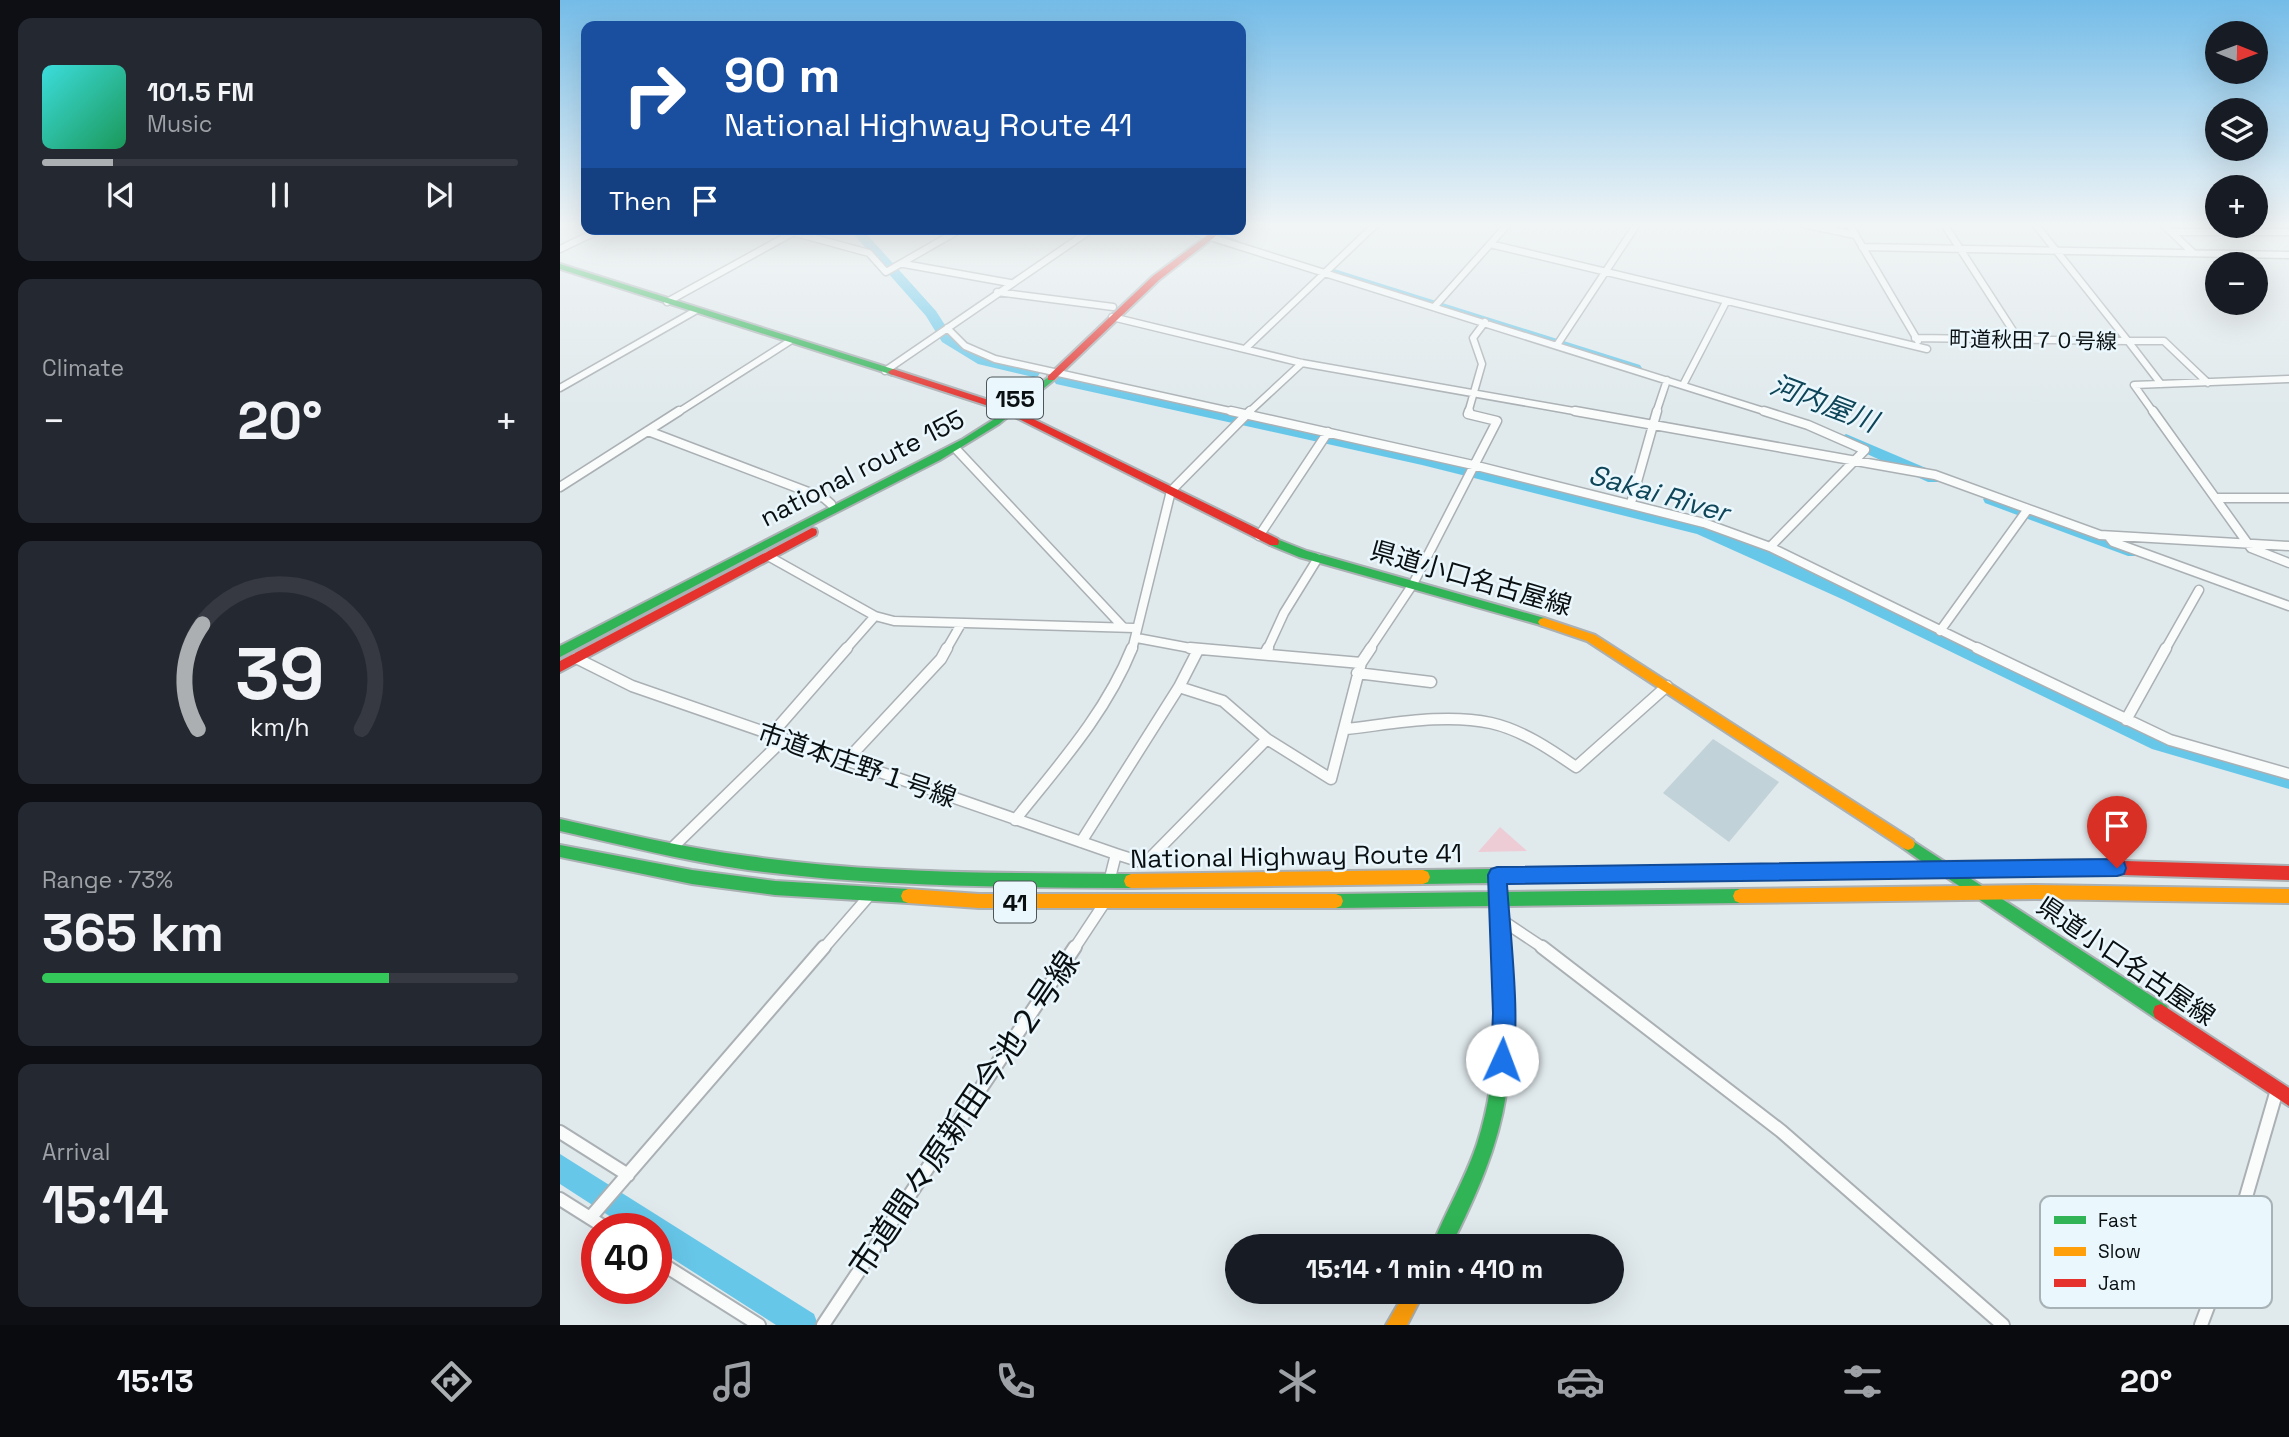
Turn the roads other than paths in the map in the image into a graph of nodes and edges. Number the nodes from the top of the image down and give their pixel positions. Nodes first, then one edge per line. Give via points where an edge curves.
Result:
1 (619, 286) edge
2 (696, 286) edge
3 (1006, 286) edge
4 (1146, 286) edge
5 (1311, 286) edge
6 (1370, 286) edge
7 (1453, 286) edge
8 (1595, 286) edge
9 (1658, 286) edge
10 (1884, 286) edge
11 (1982, 286) edge
12 (2084, 286) edge
13 (997, 292) junction
14 (667, 302) junction
15 (1726, 302) junction
16 (1435, 306) junction
17 (695, 311) junction
18 (1113, 312) junction
19 (1485, 322) junction
20 (947, 328) junction
21 (1915, 338) junction
22 (2017, 340) junction
23 (789, 341) junction
24 (2128, 341) junction
25 (1557, 345) junction
26 (1246, 348) junction
27 (1302, 363) junction
28 (885, 371) junction
29 (1050, 372) junction
30 (2276, 379) junction
31 (2289, 379) edge
32 (1667, 380) junction
33 (2208, 383) junction
34 (2161, 384) junction
35 (1683, 385) junction
36 (2289, 387) edge
37 (560, 388) edge
38 (1475, 395) junction
39 (1008, 410) junction
40 (1247, 414) junction
41 (1652, 425) junction
42 (648, 431) junction
43 (1328, 432) junction
44 (956, 449) junction
45 (935, 460) junction
46 (1853, 461) junction
47 (1472, 468) junction
48 (560, 487) edge
49 (1171, 491) junction
50 (2216, 498) junction
51 (2289, 498) edge
52 (1631, 503) junction
53 (831, 504) junction
54 (2028, 509) junction
55 (799, 521) junction
56 (1259, 536) junction
57 (2109, 537) junction
58 (2248, 544) junction
59 (2289, 546) edge
60 (1770, 547) junction
61 (743, 553) junction
62 (768, 556) junction
63 (1318, 558) junction
64 (2289, 564) edge
65 (1413, 584) junction
66 (2199, 590) dead end
67 (2289, 606) edge
68 (875, 616) junction
69 (961, 624) junction
70 (1123, 627) junction
71 (1940, 631) junction
72 (1136, 633) junction
73 (560, 640) edge
74 (560, 649) edge
75 (1198, 650) junction
76 (1265, 654) junction
77 (576, 659) junction
78 (560, 667) edge
79 (1359, 668) junction
80 (1430, 682) dead end
81 (1667, 686) junction
82 (1179, 687) junction
83 (2126, 720) junction
84 (1346, 729) junction
85 (771, 735) junction
86 (783, 740) junction
87 (1266, 740) junction
88 (846, 761) junction
89 (2289, 774) edge
90 (1015, 820) junction
91 (560, 825) edge
92 (1081, 842) junction
93 (670, 850) junction
94 (560, 851) edge
95 (1116, 854) junction
96 (1947, 868) junction
97 (2289, 873) edge
98 (1497, 875) junction
99 (1109, 881) junction
100 (1984, 893) junction
101 (869, 896) junction
102 (2289, 896) edge
103 (1499, 899) junction
104 (1105, 902) junction
105 (1500, 919) junction
106 (2277, 1090) junction
107 (2289, 1098) edge
108 (560, 1132) edge
109 (628, 1175) junction
110 (2246, 1196) edge
111 (560, 1199) edge
112 (582, 1213) edge
113 (594, 1213) edge
114 (1447, 1234) edge
115 (672, 1270) edge
116 (1408, 1304) edge
117 (2207, 1308) edge
118 (759, 1325) edge
119 (823, 1325) edge
120 (1396, 1325) edge
121 (2003, 1325) edge
122 (2201, 1325) edge

1 - 14 main road, 県道小口名古屋線
2 - 14 street
3 - 13 street
4 - 18 main road, national route 155 / 155
5 - 26 street
6 - 16 street
7 - 16 street
8 - 25 street
9 - 15 street
10 - 21 street
11 - 22 street
12 - 24 street, 町道秋田７０号線
13 - 18 street
13 - 20 street
14 - 17 main road, 県道小口名古屋線
15 - 21 street via 1927,349
15 - 35 street
16 - 19 street
17 - 23 main road, 県道小口名古屋線
17 - 37 street
18 - 26 street
18 - 29 main road, national route 155 / 155
19 - 25 street
19 - 38 street via 1473,338 1482,360
20 - 28 street
20 - 29 street via 981,355
21 - 22 street, 町道秋田７０号線
22 - 24 street, 町道秋田７０号線
23 - 28 main road, 県道小口名古屋線
23 - 42 street
24 - 33 street via 2164,341
24 - 34 street
25 - 32 street
26 - 27 street
27 - 38 street
27 - 40 street
28 - 39 main road, 県道小口名古屋線
29 - 39 main road, national route 155 / 155
29 - 40 street
30 - 31 street
30 - 33 street
30 - 36 street
32 - 35 street
32 - 41 street
33 - 34 street
34 - 50 street via 2134,385
35 - 46 street via 1808,425 1865,450
38 - 41 street
38 - 47 street via 1468,414 1497,421
39 - 44 main road, national route 155 / 155
39 - 49 main road, 県道小口名古屋線
39 - 53 main road, national route 155 / 155
40 - 43 street
40 - 49 street
41 - 46 street
41 - 52 street
42 - 48 street
42 - 53 street
43 - 47 street
43 - 56 street
44 - 45 main road, national route 155 / 155
44 - 70 street
45 - 61 main road, national route 155 / 155
45 - 62 main road, 155
46 - 54 street via 1936,475
46 - 60 street
47 - 52 street
47 - 65 street
49 - 56 main road, 県道小口名古屋線
49 - 72 street
50 - 51 street
50 - 58 street
52 - 60 street
53 - 55 main road, national route 155 / 155
54 - 57 street
54 - 71 street
55 - 61 main road, national route 155 / 155
55 - 73 main road, 155
56 - 63 main road, 県道小口名古屋線
57 - 58 street
57 - 67 street
58 - 59 street
58 - 64 street
60 - 71 street
61 - 74 main road, national route 155 / 155
62 - 68 street
62 - 77 main road, 155
63 - 65 main road, 県道小口名古屋線
63 - 76 street
65 - 79 street
65 - 81 main road, 県道小口名古屋線 via 1566,628 1610,649
66 - 83 street
68 - 69 street
68 - 85 street
69 - 70 street
69 - 88 street via 940,659
70 - 72 street
71 - 83 street
72 - 75 street
72 - 90 street via 1126,668
75 - 76 street
75 - 82 street
76 - 79 street
77 - 78 main road, 155
77 - 85 street, 市道本庄野１号線 via 632,686
79 - 80 street
79 - 84 street
81 - 84 street via 1576,766 1514,732 1482,721
81 - 96 main road, 県道小口名古屋線
82 - 87 street via 1223,701
82 - 92 street
83 - 89 street via 2170,740
84 - 87 street via 1331,779
85 - 86 street, 市道本庄野１号線
86 - 88 street, 市道本庄野１号線
86 - 93 street
87 - 95 street, 市道本庄野１号線 via 1150,858 1138,861
88 - 90 street, 市道本庄野１号線
90 - 92 street, 市道本庄野１号線
91 - 93 main road, National Highway Route 41 / 41
92 - 95 street, 市道本庄野１号線
93 - 99 main road, National Highway Route 41 / 41 via 861,874
94 - 101 main road, National Highway Route 41 / 41 via 692,877
95 - 99 street
96 - 97 main road, National Highway Route 41 / 41
96 - 98 main road, National Highway Route 41 / 41
96 - 100 main road, 県道小口名古屋線
98 - 99 main road, National Highway Route 41 / 41
98 - 103 main road
100 - 102 main road, National Highway Route 41 / 41
100 - 103 main road, National Highway Route 41 / 41
100 - 106 main road, 県道小口名古屋線
101 - 104 main road, National Highway Route 41 / 41
101 - 109 street
103 - 104 main road, National Highway Route 41 / 41
103 - 105 main road
104 - 119 street, 市道間々原新田今池２号線
105 - 114 main road via 1504,1013 1499,1086 1472,1179
105 - 121 street via 1782,1131
106 - 107 main road, 県道小口名古屋線
106 - 110 street
108 - 109 street
109 - 113 street
111 - 112 street
115 - 118 street
116 - 120 main road
117 - 122 street

